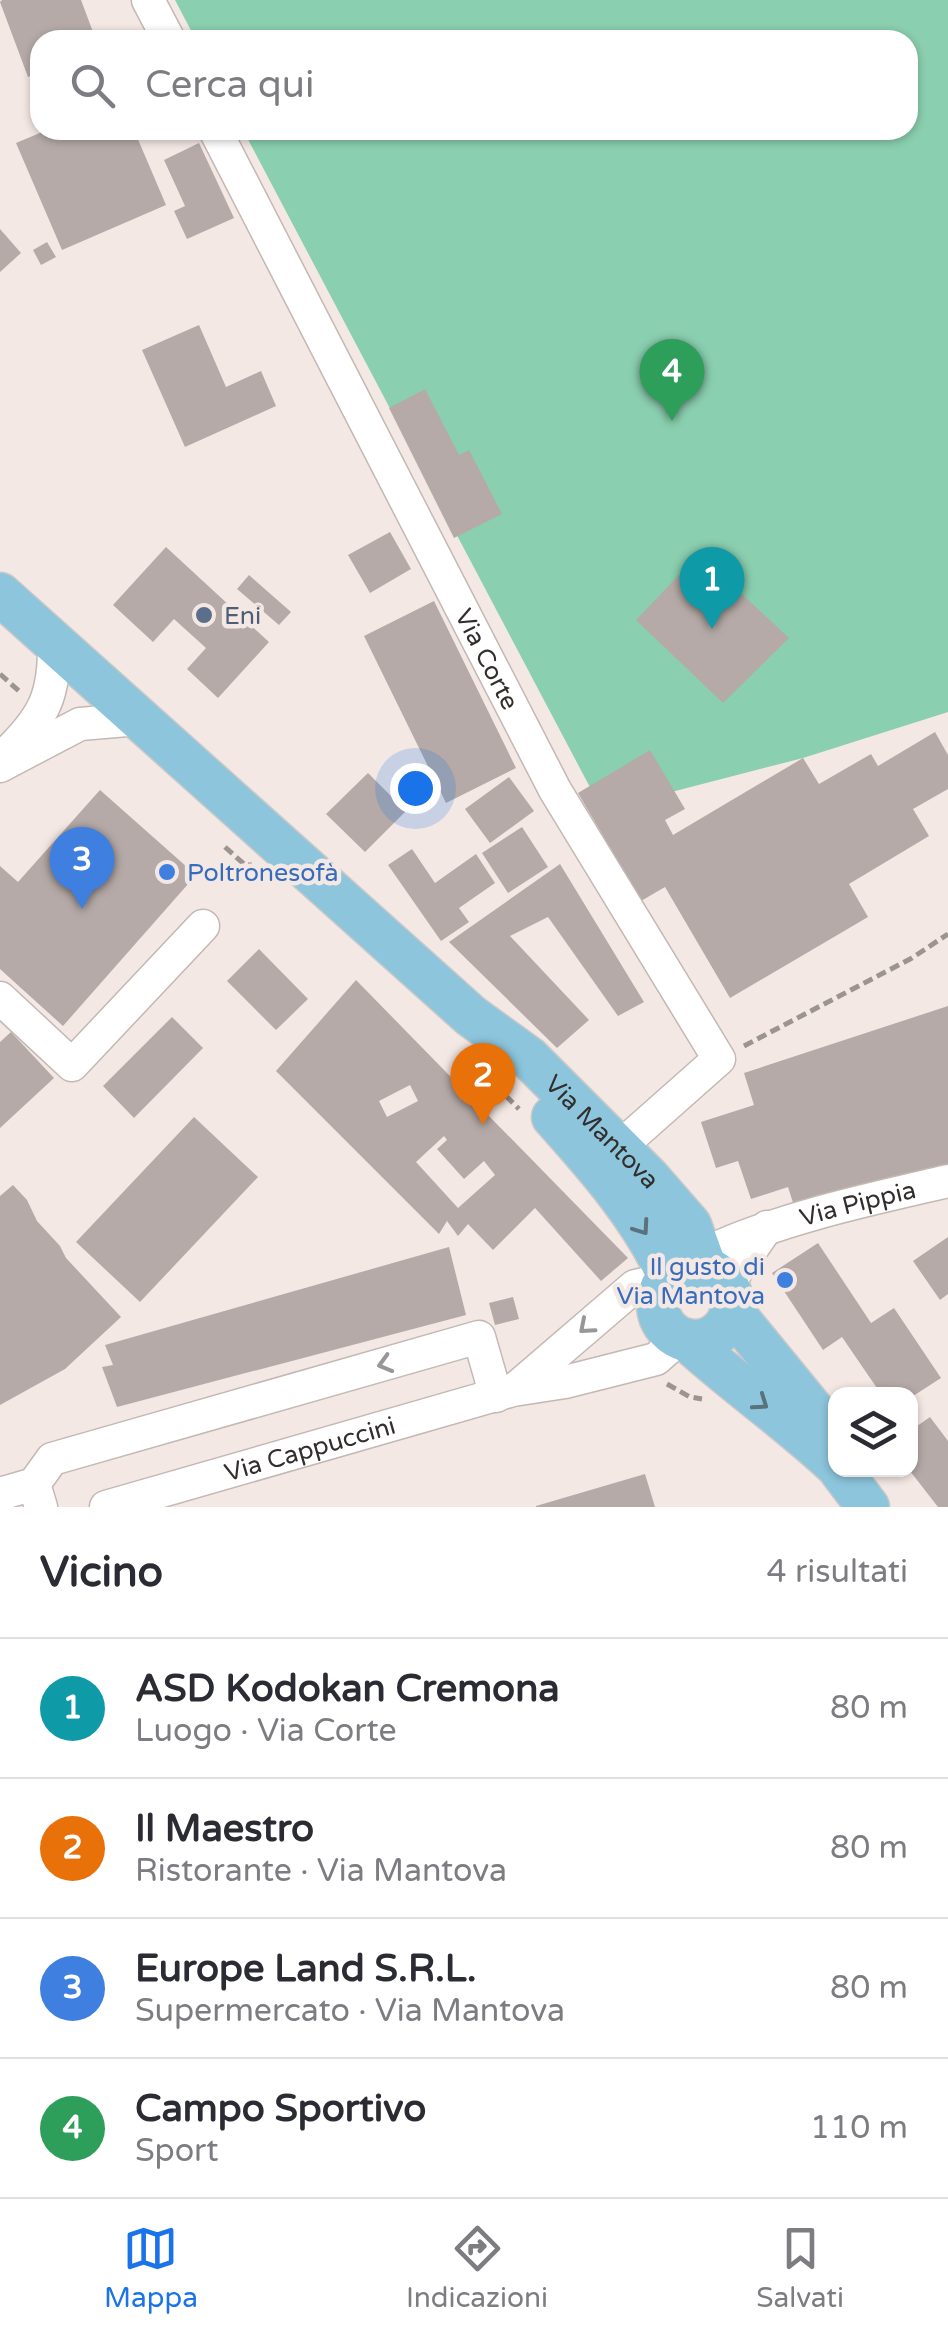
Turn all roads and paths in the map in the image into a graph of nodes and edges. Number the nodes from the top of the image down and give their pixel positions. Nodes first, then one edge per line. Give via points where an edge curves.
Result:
1 (148, 0) edge
2 (164, 30) edge
3 (220, 140) edge
4 (0, 594) edge
5 (54, 642) junction
6 (0, 674) edge
7 (42, 712) junction
8 (139, 719) junction
9 (0, 763) edge
10 (217, 839) dead end
11 (258, 864) dead end
12 (203, 926) dead end
13 (948, 934) edge
14 (0, 998) edge
15 (719, 1059) junction
16 (610, 1160) junction
17 (948, 1181) edge
18 (702, 1282) junction
19 (684, 1339) junction
20 (505, 1393) junction
21 (828, 1438) edge
22 (828, 1458) edge
23 (845, 1477) edge
24 (0, 1494) edge
25 (37, 1495) edge
26 (117, 1505) edge
27 (868, 1507) edge

1 - 2 street
3 - 15 street, Via Corte via 555,790
4 - 5 main road, Via Mantova
5 - 7 street via 55,676
5 - 8 main road, Via Mantova
6 - 7 path
7 - 9 street
8 - 9 street via 80,724
8 - 16 main road, Via Mantova via 471,1016 530,1058
10 - 11 path via 244,865
12 - 14 street via 72,1065
13 - 15 path
15 - 16 street
16 - 18 main road, Via Mantova via 690,1225
17 - 18 street, Via Pippia via 767,1227
18 - 19 main road via 720,1332
18 - 19 main road via 658,1299 668,1330
18 -> 20 street, Via Cappuccini via 635,1286
18 - 21 main road, Via Mantova via 818,1415
19 - 20 street, Via Cappuccini via 656,1359
19 -> 22 main road
20 -> 25 street via 479,1337 52,1458
20 - 26 street, Via Cappuccini
23 - 27 main road
24 - 25 street

